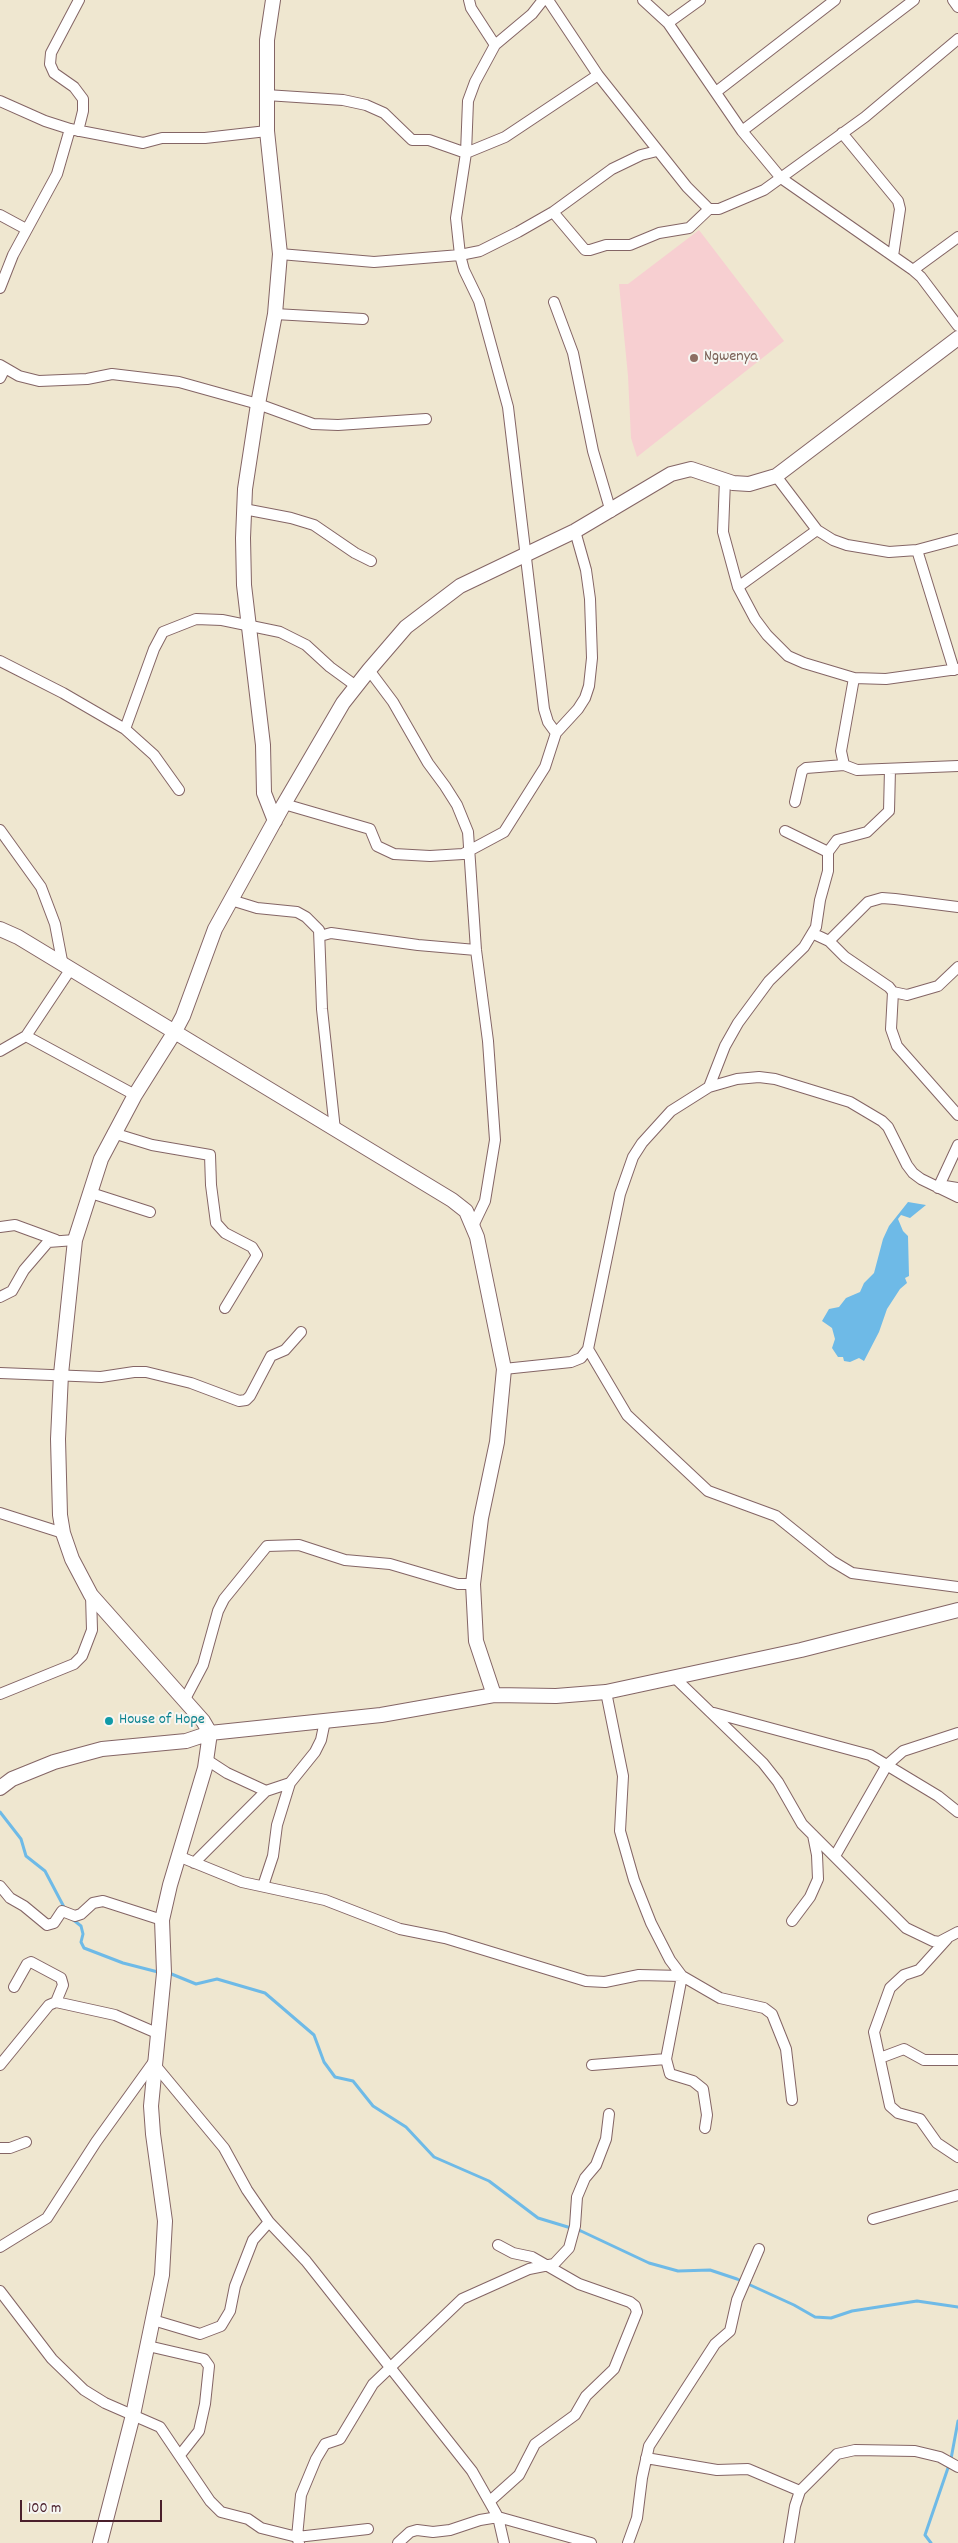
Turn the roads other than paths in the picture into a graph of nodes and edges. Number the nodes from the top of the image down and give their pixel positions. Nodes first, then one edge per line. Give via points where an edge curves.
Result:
1 (79, 0) edge
2 (273, 0) edge
3 (469, 0) edge
4 (543, 0) edge
5 (548, 0) edge
6 (643, 0) edge
7 (700, 0) edge
8 (835, 0) edge
9 (914, 0) edge
10 (953, 0) edge
11 (958, 6) edge
12 (668, 23) junction
13 (958, 39) edge
14 (496, 45) junction
15 (598, 75) junction
16 (716, 92) junction
17 (266, 95) junction
18 (0, 101) edge
19 (74, 130) junction
20 (742, 130) junction
21 (267, 131) junction
22 (842, 134) junction
23 (657, 151) junction
24 (466, 153) junction
25 (781, 178) junction
26 (708, 209) junction
27 (552, 212) junction
28 (0, 215) edge
29 (26, 229) junction
30 (958, 237) edge
31 (280, 254) junction
32 (460, 255) junction
33 (893, 256) junction
34 (913, 270) junction
35 (0, 288) edge
36 (554, 302) dead end
37 (275, 314) junction
38 (363, 319) dead end
39 (958, 326) edge
40 (958, 338) edge
41 (2, 367) edge
42 (0, 378) edge
43 (258, 404) junction
44 (426, 419) dead end
45 (776, 476) junction
46 (725, 480) junction
47 (244, 509) junction
48 (610, 512) junction
49 (817, 530) junction
50 (575, 531) junction
51 (958, 540) edge
52 (917, 550) junction
53 (526, 554) junction
54 (371, 561) dead end
55 (738, 587) junction
56 (248, 627) junction
57 (0, 660) edge
58 (956, 669) edge
59 (368, 670) junction
60 (854, 678) junction
61 (356, 686) junction
62 (125, 729) junction
63 (556, 733) junction
64 (844, 765) junction
65 (958, 766) edge
66 (890, 769) junction
67 (180, 790) dead end
68 (795, 802) dead end
69 (284, 804) junction
70 (276, 821) junction
71 (0, 830) edge
72 (785, 831) dead end
73 (469, 851) junction
74 (828, 852) junction
75 (231, 900) junction
76 (958, 907) edge
77 (0, 929) edge
78 (814, 934) junction
79 (320, 936) junction
80 (829, 941) junction
81 (476, 950) junction
82 (958, 967) edge
83 (66, 968) junction
84 (893, 992) junction
85 (174, 1033) junction
86 (26, 1036) junction
87 (0, 1051) edge
88 (709, 1087) junction
89 (135, 1096) junction
90 (956, 1110) edge
91 (335, 1130) junction
92 (113, 1134) junction
93 (958, 1145) edge
94 (938, 1188) junction
95 (958, 1188) edge
96 (91, 1193) junction
97 (958, 1197) edge
98 (150, 1212) dead end
99 (0, 1226) edge
100 (473, 1226) junction
101 (75, 1240) junction
102 (59, 1241) junction
103 (0, 1297) edge
104 (225, 1308) dead end
105 (301, 1332) dead end
106 (588, 1349) junction
107 (504, 1368) junction
108 (0, 1373) edge
109 (60, 1374) junction
110 (0, 1513) edge
111 (63, 1533) junction
112 (473, 1584) junction
113 (958, 1587) edge
114 (91, 1595) junction
115 (958, 1610) edge
116 (675, 1678) junction
117 (606, 1692) junction
118 (0, 1694) edge
119 (494, 1695) junction
120 (184, 1701) junction
121 (714, 1713) junction
122 (325, 1721) junction
123 (210, 1733) junction
124 (958, 1733) edge
125 (206, 1760) junction
126 (887, 1765) junction
127 (290, 1782) junction
128 (0, 1788) edge
129 (266, 1791) junction
130 (958, 1812) edge
131 (813, 1835) junction
132 (178, 1856) junction
133 (835, 1856) junction
134 (194, 1863) junction
135 (0, 1886) edge
136 (263, 1886) junction
137 (162, 1920) junction
138 (792, 1921) dead end
139 (953, 1935) edge
140 (682, 1976) junction
141 (14, 1986) dead end
142 (56, 2002) junction
143 (159, 2034) junction
144 (880, 2058) junction
145 (666, 2060) junction
146 (958, 2060) edge
147 (155, 2062) junction
148 (0, 2065) edge
149 (592, 2065) dead end
150 (792, 2100) dead end
151 (609, 2114) dead end
152 (705, 2128) dead end
153 (26, 2142) dead end
154 (0, 2148) edge
155 (958, 2157) edge
156 (958, 2195) edge
157 (873, 2219) dead end
158 (268, 2222) junction
159 (498, 2245) dead end
160 (0, 2246) edge
161 (759, 2249) dead end
162 (546, 2266) junction
163 (0, 2291) edge
164 (153, 2320) junction
165 (148, 2346) junction
166 (389, 2368) junction
167 (133, 2415) junction
168 (180, 2455) junction
169 (646, 2458) junction
170 (953, 2464) edge
171 (800, 2491) junction
172 (490, 2501) junction
173 (498, 2517) junction
174 (368, 2530) dead end
175 (298, 2540) edge
176 (100, 2543) edge
177 (398, 2543) edge
178 (504, 2543) edge
179 (591, 2543) edge
180 (628, 2543) edge
181 (790, 2543) edge

1 - 19 street via 51,53 50,64 54,73 74,87 83,99 84,111
2 - 17 street via 267,40
3 - 14 street
4 - 14 street via 532,14
5 - 15 street
6 - 12 street
7 - 12 street
8 - 16 street
9 - 20 street
10 - 11 street
12 - 16 street
13 - 22 street
14 - 24 street via 468,101
15 - 23 street
15 - 24 street via 505,137
16 - 20 street
17 - 21 street
17 - 24 street via 343,100 366,105 384,113 412,140 429,140
18 - 19 street
19 - 21 street via 148,143 162,138 205,138
19 - 29 street via 57,174
20 - 25 street
21 - 31 street
22 - 25 street
22 - 33 street via 898,201 900,209
23 - 26 street
23 - 27 street via 612,169
24 - 32 street via 456,218
25 - 26 street via 764,190 719,210
25 - 33 street
26 - 27 street via 689,228 659,233 630,245 606,245 590,250 585,250
27 - 32 street via 480,251
28 - 29 street
29 - 35 street
30 - 34 street
31 - 32 street via 374,262
31 - 37 street
32 - 53 street via 486,321 508,406
33 - 34 street
34 - 39 street
36 - 48 street via 573,353 593,451
37 - 38 street
37 - 43 street
40 - 45 street
41 - 42 street
41 - 43 street via 39,381 87,379 112,374 156,379 196,386
43 - 44 street via 313,424
43 - 47 street
45 - 46 street via 749,484
45 - 49 street
46 - 48 street via 700,470 682,470 656,482
46 - 55 street via 723,532
47 - 54 street via 314,526
47 - 56 street via 244,585
48 - 50 street
49 - 52 street via 847,545 889,552
49 - 55 street
50 - 53 street
50 - 63 street via 589,584 592,658 585,698
51 - 52 street
52 - 58 street
53 - 59 street via 482,574 439,600 406,628
53 - 63 street via 544,709
55 - 60 street via 767,636 788,656 804,664
56 - 61 street via 280,632 306,644
56 - 62 street via 206,618 163,632
56 - 70 street via 263,745 264,793
57 - 62 street
58 - 60 street via 886,679
59 - 61 street
59 - 73 street via 393,702 457,805 468,832
60 - 64 street via 841,750
61 - 69 street
62 - 67 street via 154,756
63 - 73 street via 544,767 504,832
64 - 66 street via 857,770
64 - 68 street via 802,771
65 - 66 street
66 - 74 street via 889,811 867,832 837,840
69 - 70 street
69 - 73 street via 370,828 377,846 394,854 430,856
70 - 75 street
71 - 83 street via 41,887
72 - 74 street
73 - 81 street
74 - 78 street via 828,872
75 - 79 street via 257,908 297,912 313,922
75 - 85 street via 215,929
76 - 80 street via 882,898 868,902
77 - 83 street
78 - 80 street
78 - 88 street via 769,982 738,1023
79 - 81 street via 331,933
79 - 91 street via 322,1008
80 - 84 street via 845,957
81 - 100 street via 488,1041 495,1140 486,1201
82 - 84 street via 938,986 907,995
83 - 85 street
83 - 86 street
84 - 90 street via 891,1029 897,1046
85 - 89 street
85 - 91 street
86 - 87 street
86 - 89 street
88 - 94 street via 759,1076 850,1102 882,1121 907,1165 921,1179
88 - 106 street via 671,1111 633,1157 620,1194
89 - 92 street
91 - 100 street via 452,1200 466,1211
92 - 96 street via 101,1159
92 - 104 street via 210,1155 216,1223 225,1233 252,1247 256,1255
93 - 94 street
94 - 95 street
94 - 97 street
96 - 98 street
96 - 101 street
99 - 102 street via 15,1225
100 - 107 street
101 - 102 street
101 - 109 street
102 - 103 street via 48,1242 12,1290
105 - 109 street via 285,1350 267,1360 254,1391 246,1400 239,1401 191,1383 146,1372 100,1377
106 - 107 street via 581,1358 571,1362
106 - 113 street via 627,1415 708,1491 776,1516 852,1573
107 - 112 street via 497,1442 481,1518
108 - 109 street
109 - 111 street via 58,1439
110 - 111 street
111 - 114 street
112 - 119 street via 476,1641
112 - 120 street via 458,1584 390,1564 346,1560 300,1545 267,1546 224,1599 203,1665
114 - 118 street via 92,1630 82,1656 74,1664
114 - 120 street
115 - 116 street
116 - 117 street
116 - 121 street
117 - 119 street
117 - 140 street via 623,1776 620,1832 651,1922
119 - 122 street via 381,1715
120 - 123 street
121 - 126 street via 870,1755
121 - 131 street via 763,1763 798,1818
122 - 123 street
122 - 127 street via 315,1752
123 - 125 street
123 - 128 street via 186,1741 83,1754 54,1762
124 - 126 street via 903,1752
125 - 129 street
125 - 132 street
126 - 130 street
126 - 133 street
127 - 129 street
127 - 136 street via 276,1825 273,1856
129 - 134 street
131 - 133 street
131 - 138 street via 818,1879 810,1897
132 - 134 street
132 - 137 street
133 - 139 street via 913,1933 933,1941
134 - 136 street via 242,1882
135 - 137 street via 10,1898 47,1925 54,1923 62,1911 75,1916 93,1903 103,1901
136 - 140 street via 325,1900 400,1929 445,1938 586,1981 605,1982 639,1975
137 - 143 street via 164,1973
139 - 144 street via 919,1970 904,1974 890,1988 874,2026
140 - 145 street
140 - 150 street via 720,1998 764,2008 772,2014 786,2050
141 - 142 street via 31,1962 61,1978 63,1985
142 - 143 street via 115,2015
142 - 148 street via 49,2005
143 - 147 street
144 - 146 street via 904,2049 924,2060
144 - 155 street via 893,2110 920,2119 937,2142
145 - 149 street
145 - 152 street via 670,2074 693,2081 703,2089
147 - 158 street via 224,2148 246,2190
147 - 160 street via 96,2142 47,2218
147 - 164 street via 151,2106 165,2222 162,2275
151 - 162 street via 606,2138 596,2165 585,2178 577,2197 569,2248 554,2264
153 - 154 street
156 - 157 street
158 - 164 street via 253,2240 235,2286 230,2311 221,2326 200,2334
158 - 166 street via 306,2262
159 - 162 street via 513,2253 532,2257
161 - 169 street via 745,2281 730,2331 715,2344 658,2432
162 - 166 street via 529,2269 462,2299
162 - 172 street via 579,2284 630,2302 635,2306 636,2317 614,2369 586,2396 575,2415 535,2444 519,2475
163 - 167 street via 52,2359 84,2390
164 - 165 street
165 - 167 street
165 - 168 street via 204,2359 209,2366 199,2431
166 - 172 street via 443,2432
166 - 175 street via 373,2384 340,2439 325,2444 316,2459 301,2495
167 - 168 street via 160,2427
167 - 176 street
168 - 175 street via 210,2501 221,2512 248,2519 261,2528
169 - 171 street via 717,2470 748,2469
169 - 180 street via 637,2518
170 - 171 street via 915,2451 855,2450 837,2454
171 - 181 street
172 - 173 street
173 - 177 street via 450,2530 417,2530
173 - 178 street
173 - 179 street
174 - 175 street

